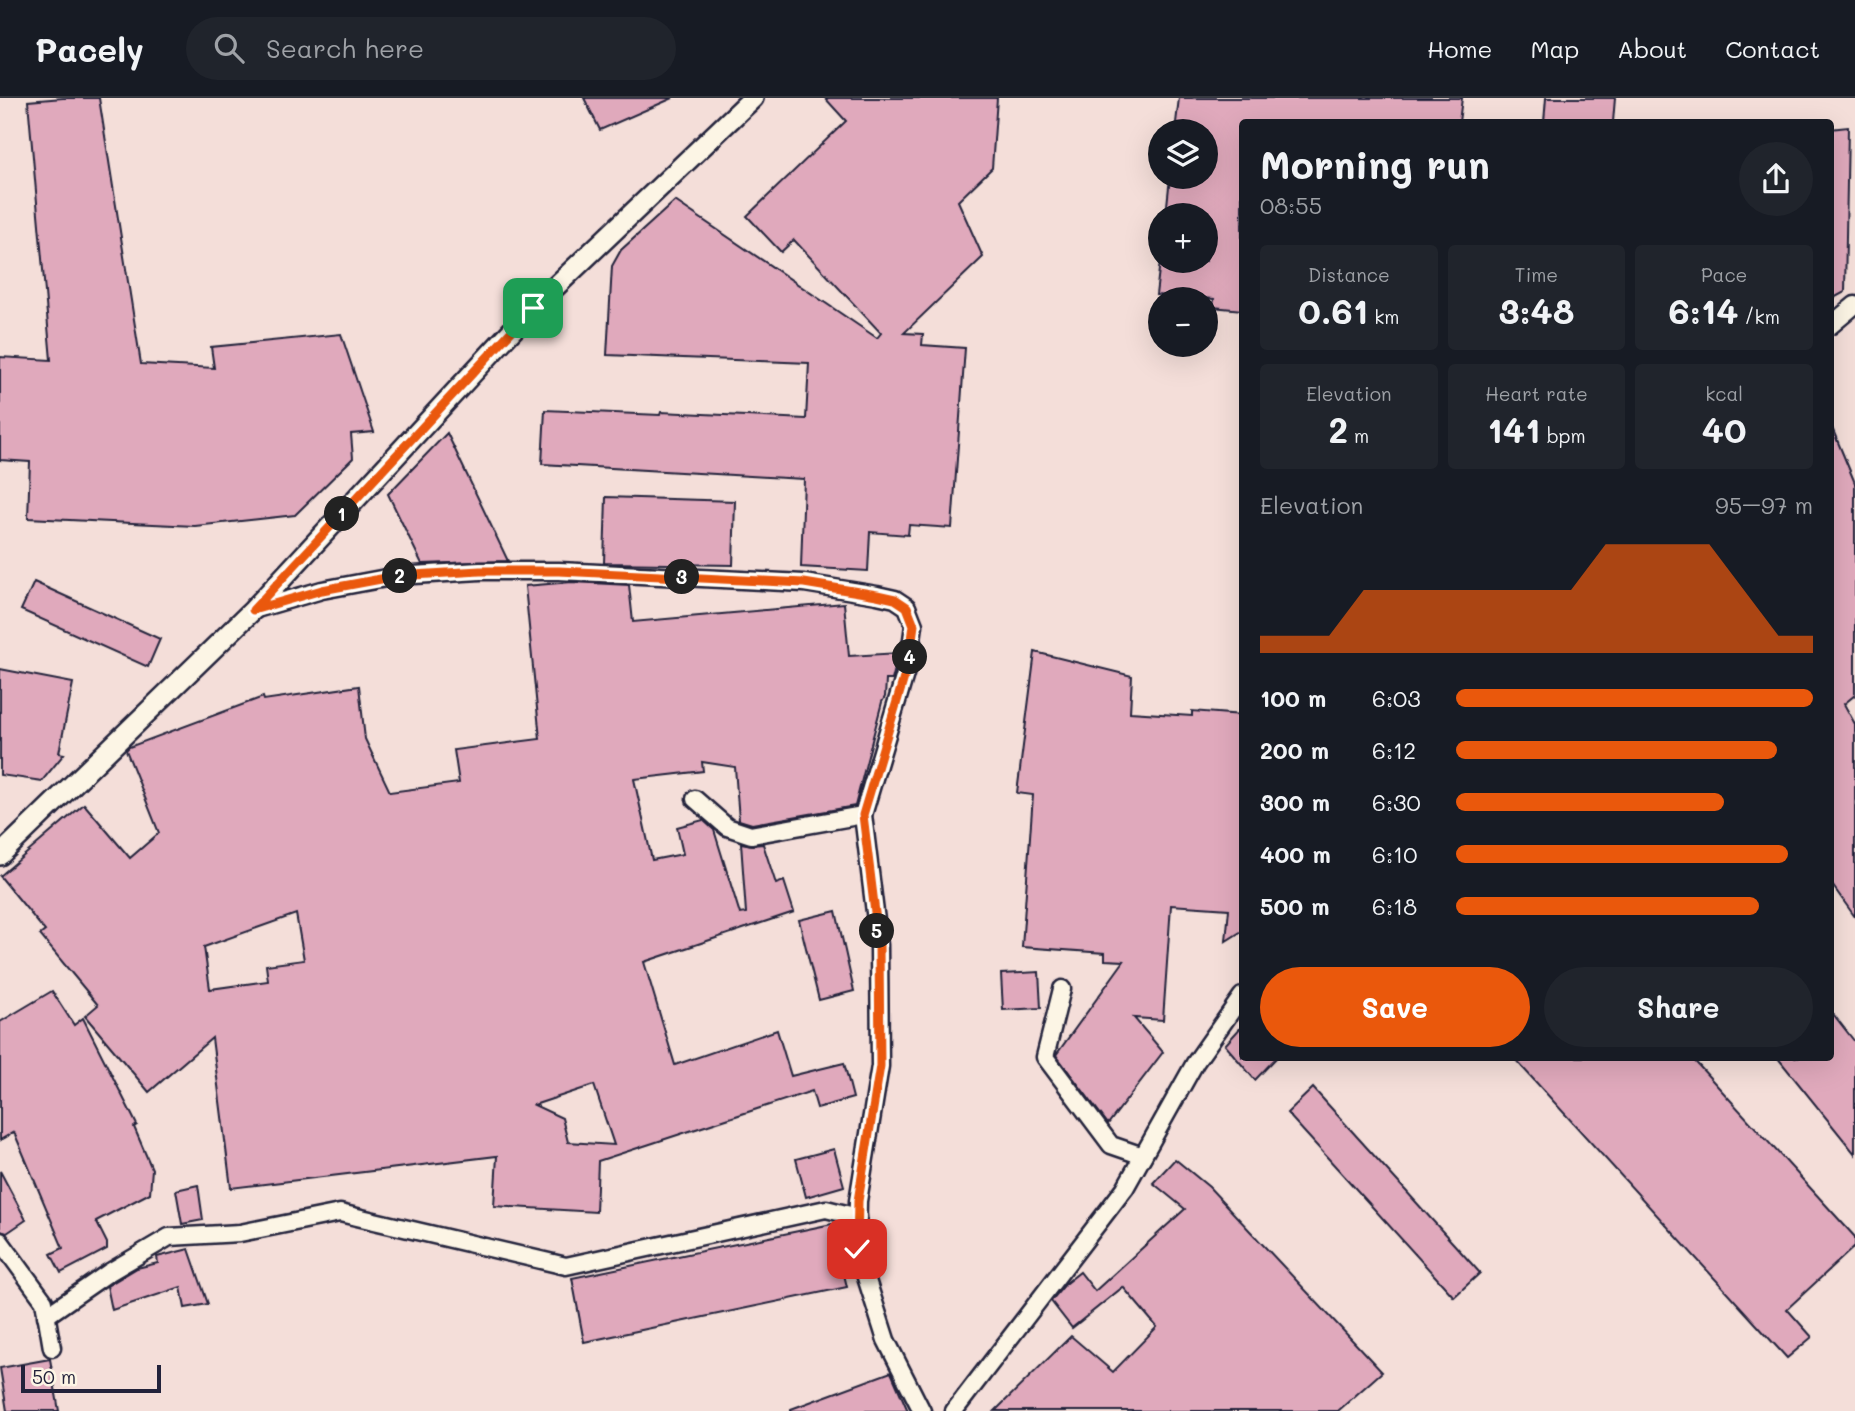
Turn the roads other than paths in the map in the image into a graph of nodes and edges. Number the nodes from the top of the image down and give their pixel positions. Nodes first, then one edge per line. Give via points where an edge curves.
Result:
1 (753, 98) edge
2 (1855, 305) edge
3 (1834, 323) edge
4 (253, 610) junction
5 (695, 799) dead end
6 (863, 815) junction
7 (0, 855) edge
8 (1062, 989) dead end
9 (1239, 1000) edge
10 (1143, 1156) junction
11 (858, 1217) junction
12 (0, 1241) edge
13 (46, 1316) junction
14 (52, 1348) dead end
15 (922, 1411) edge
16 (954, 1411) edge

1 - 4 street via 533,308
2 - 3 street
4 - 6 street via 322,590 397,576 480,571 804,583 895,599 907,607 914,625 909,661
4 - 7 street
5 - 6 street via 727,827 751,835
6 - 11 street via 879,945 880,1066
8 - 10 street via 1045,1057 1111,1144
9 - 10 street via 1195,1063
10 - 16 street via 1125,1188
11 - 13 street via 826,1209 566,1266 340,1213 240,1234 169,1237
11 - 15 street via 857,1249 886,1340
12 - 13 street via 44,1301
13 - 14 street

